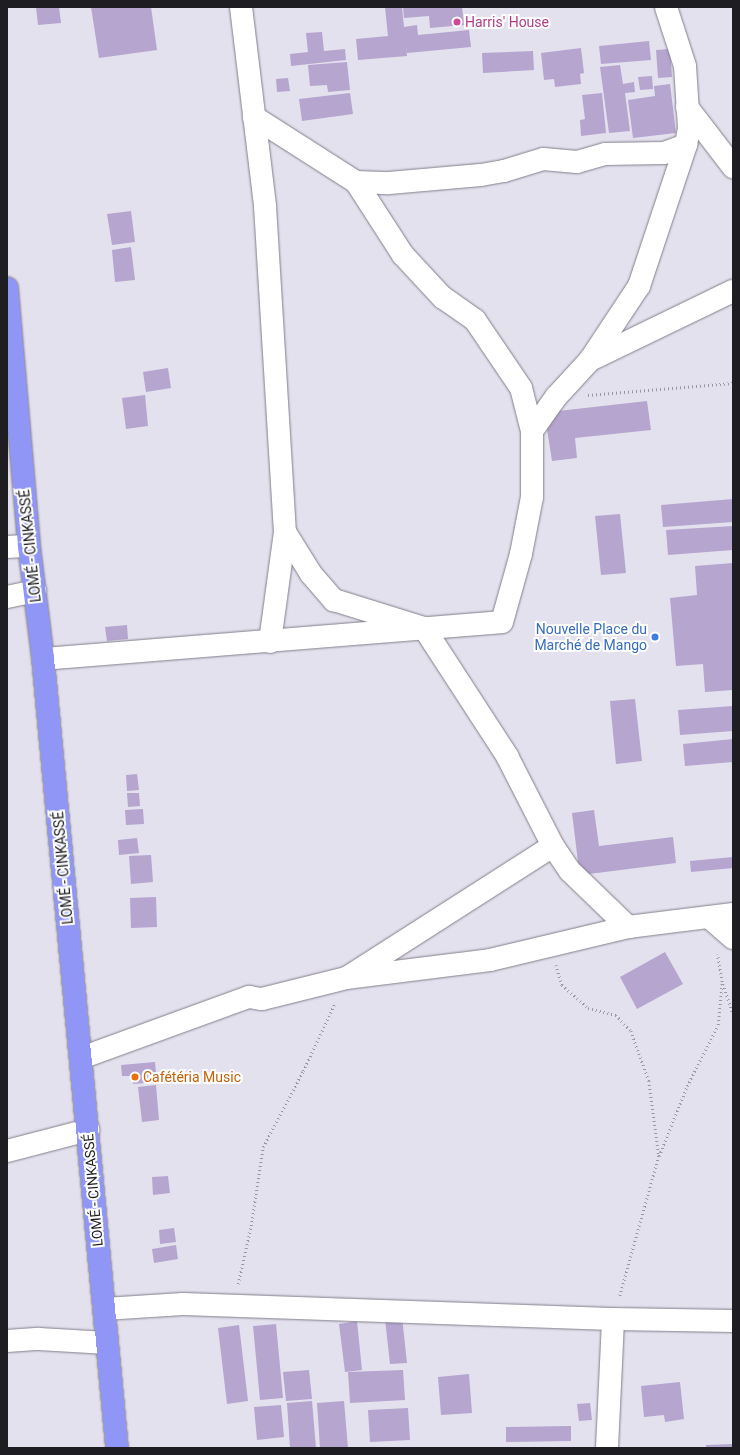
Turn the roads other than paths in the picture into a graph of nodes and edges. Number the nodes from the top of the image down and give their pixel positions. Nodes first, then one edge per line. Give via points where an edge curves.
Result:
1 (241, 7) edge
2 (666, 7) edge
3 (681, 7) edge
4 (674, 32) junction
5 (687, 108) junction
6 (254, 117) junction
7 (686, 145) junction
8 (726, 150) edge
9 (733, 168) edge
10 (356, 182) junction
11 (7, 288) edge
12 (733, 291) edge
13 (590, 360) junction
14 (532, 431) junction
15 (285, 532) junction
16 (29, 546) junction
17 (7, 547) edge
18 (35, 591) junction
19 (7, 598) edge
20 (424, 628) junction
21 (270, 642) junction
22 (43, 659) junction
23 (553, 846) junction
24 (733, 914) edge
25 (711, 919) junction
26 (628, 927) junction
27 (733, 938) edge
28 (346, 978) junction
29 (81, 1058) junction
30 (88, 1130) junction
31 (7, 1151) edge
32 (104, 1309) junction
33 (613, 1319) junction
34 (733, 1321) edge
35 (7, 1341) edge
36 (107, 1343) junction
37 (117, 1448) edge
38 (607, 1448) edge

1 - 6 street
2 - 4 street
3 - 4 street
4 - 5 street via 685,66
5 - 7 street via 689,128
5 - 8 street
6 - 10 street
6 - 15 street via 265,213
7 - 10 street via 664,153 605,154 578,162 543,159 504,171 481,174 389,183
7 - 13 street via 639,286
8 - 9 street
10 - 14 street via 403,255 443,298 475,320 496,349 521,388
11 - 16 highway, LOMÉ - CINKASSÉ
12 - 13 street
13 - 14 street via 556,397
14 - 20 street via 532,497 521,554 502,622
15 - 20 street via 311,574 334,600
15 - 21 street
16 - 17 street
16 - 18 highway, LOMÉ - CINKASSÉ
18 - 19 street
18 - 22 highway, LOMÉ - CINKASSÉ
20 - 21 street
20 - 23 street via 507,756
21 - 22 street
22 - 29 highway, LOMÉ - CINKASSÉ
23 - 26 street via 570,871
23 - 28 street
24 - 25 street
25 - 26 street
25 - 27 street
26 - 28 street via 490,960
28 - 29 street via 262,999 249,997
29 - 30 highway, LOMÉ - CINKASSÉ
30 - 31 street
30 - 32 highway, LOMÉ - CINKASSÉ
32 - 33 street via 183,1304
32 - 36 highway, LOMÉ - CINKASSÉ
33 - 34 street
33 - 38 street
35 - 36 street via 39,1339
36 - 37 highway, LOMÉ - CINKASSÉ

